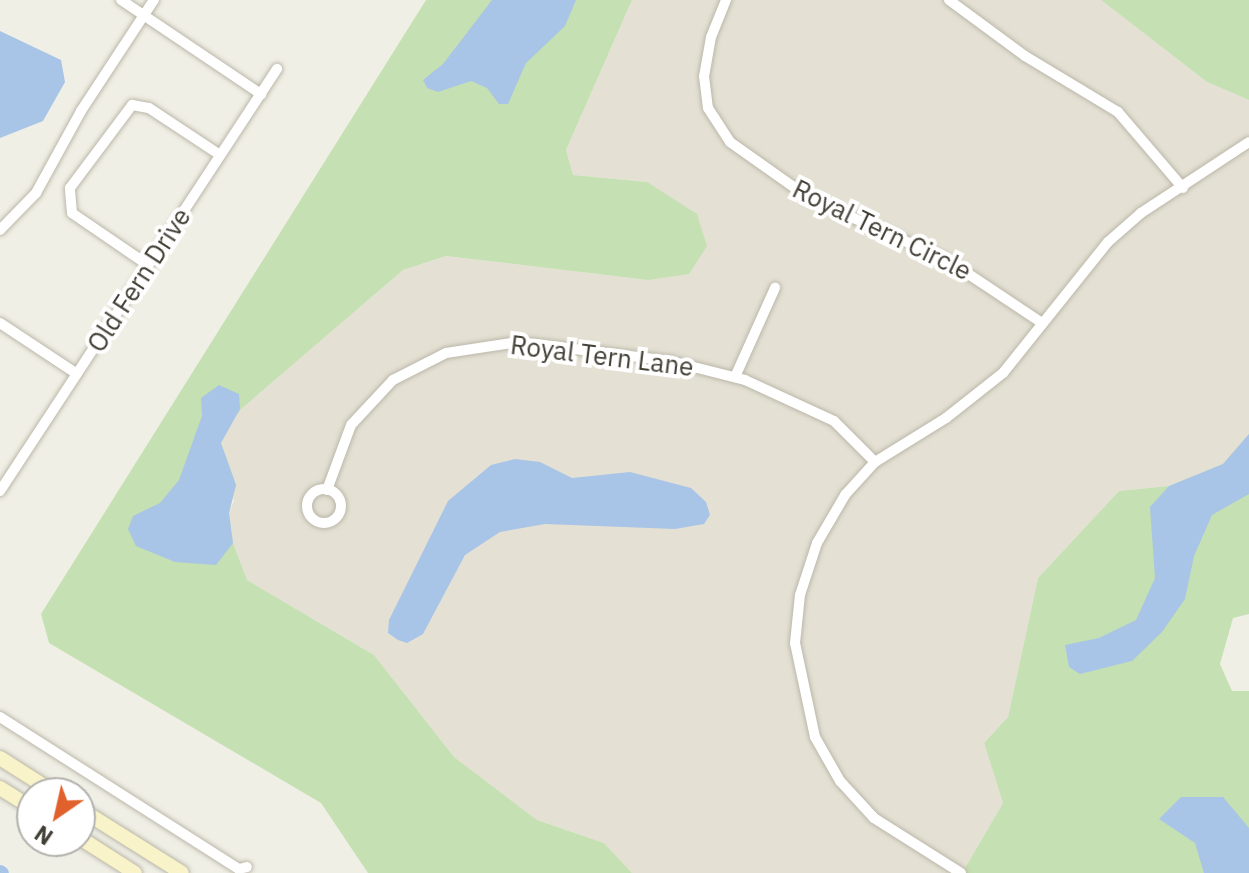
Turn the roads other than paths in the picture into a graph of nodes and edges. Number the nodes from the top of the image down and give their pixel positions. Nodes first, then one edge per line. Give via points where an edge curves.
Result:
1 (121, 0) edge
2 (154, 0) edge
3 (726, 0) edge
4 (949, 0) edge
5 (144, 17) junction
6 (277, 69) dead end
7 (261, 94) junction
8 (1249, 142) edge
9 (220, 155) junction
10 (1183, 188) junction
11 (0, 230) edge
12 (148, 265) junction
13 (775, 288) dead end
14 (0, 323) edge
15 (1042, 323) junction
16 (77, 374) junction
17 (735, 377) junction
18 (875, 462) junction
19 (327, 490) dead end
20 (0, 491) edge
21 (0, 717) edge
22 (0, 758) edge
23 (30, 777) edge
24 (96, 819) edge
25 (96, 848) edge
26 (247, 867) dead end
27 (135, 873) edge
28 (182, 873) edge
29 (961, 873) edge

1 - 5 street
2 - 5 street
3 - 15 street, Royal Tern Circle via 711,37 704,86 708,108 730,142 809,198 949,261
4 - 10 street via 1025,56 1118,112
5 - 7 street
5 - 11 street via 81,111 36,193
6 - 7 street, Old Fern Drive
7 - 9 street, Old Fern Drive
8 - 10 street
9 - 12 street, Old Fern Drive
9 - 12 street via 149,108 132,105 70,188 72,213
10 - 15 street via 1141,213 1108,242
12 - 16 street, Old Fern Drive
13 - 17 street
14 - 16 street
15 - 18 street via 1028,346 976,397
16 - 20 street, Old Fern Drive
17 - 18 street, Royal Tern Lane via 816,411
17 - 19 street, Royal Tern Lane via 670,361 518,342 446,353 417,364 371,399 337,452
18 - 29 street via 829,519 806,570 795,643 806,714 829,764 853,797 898,837
21 - 26 street via 239,869
22 - 23 main road
24 - 28 main road
25 - 27 main road

